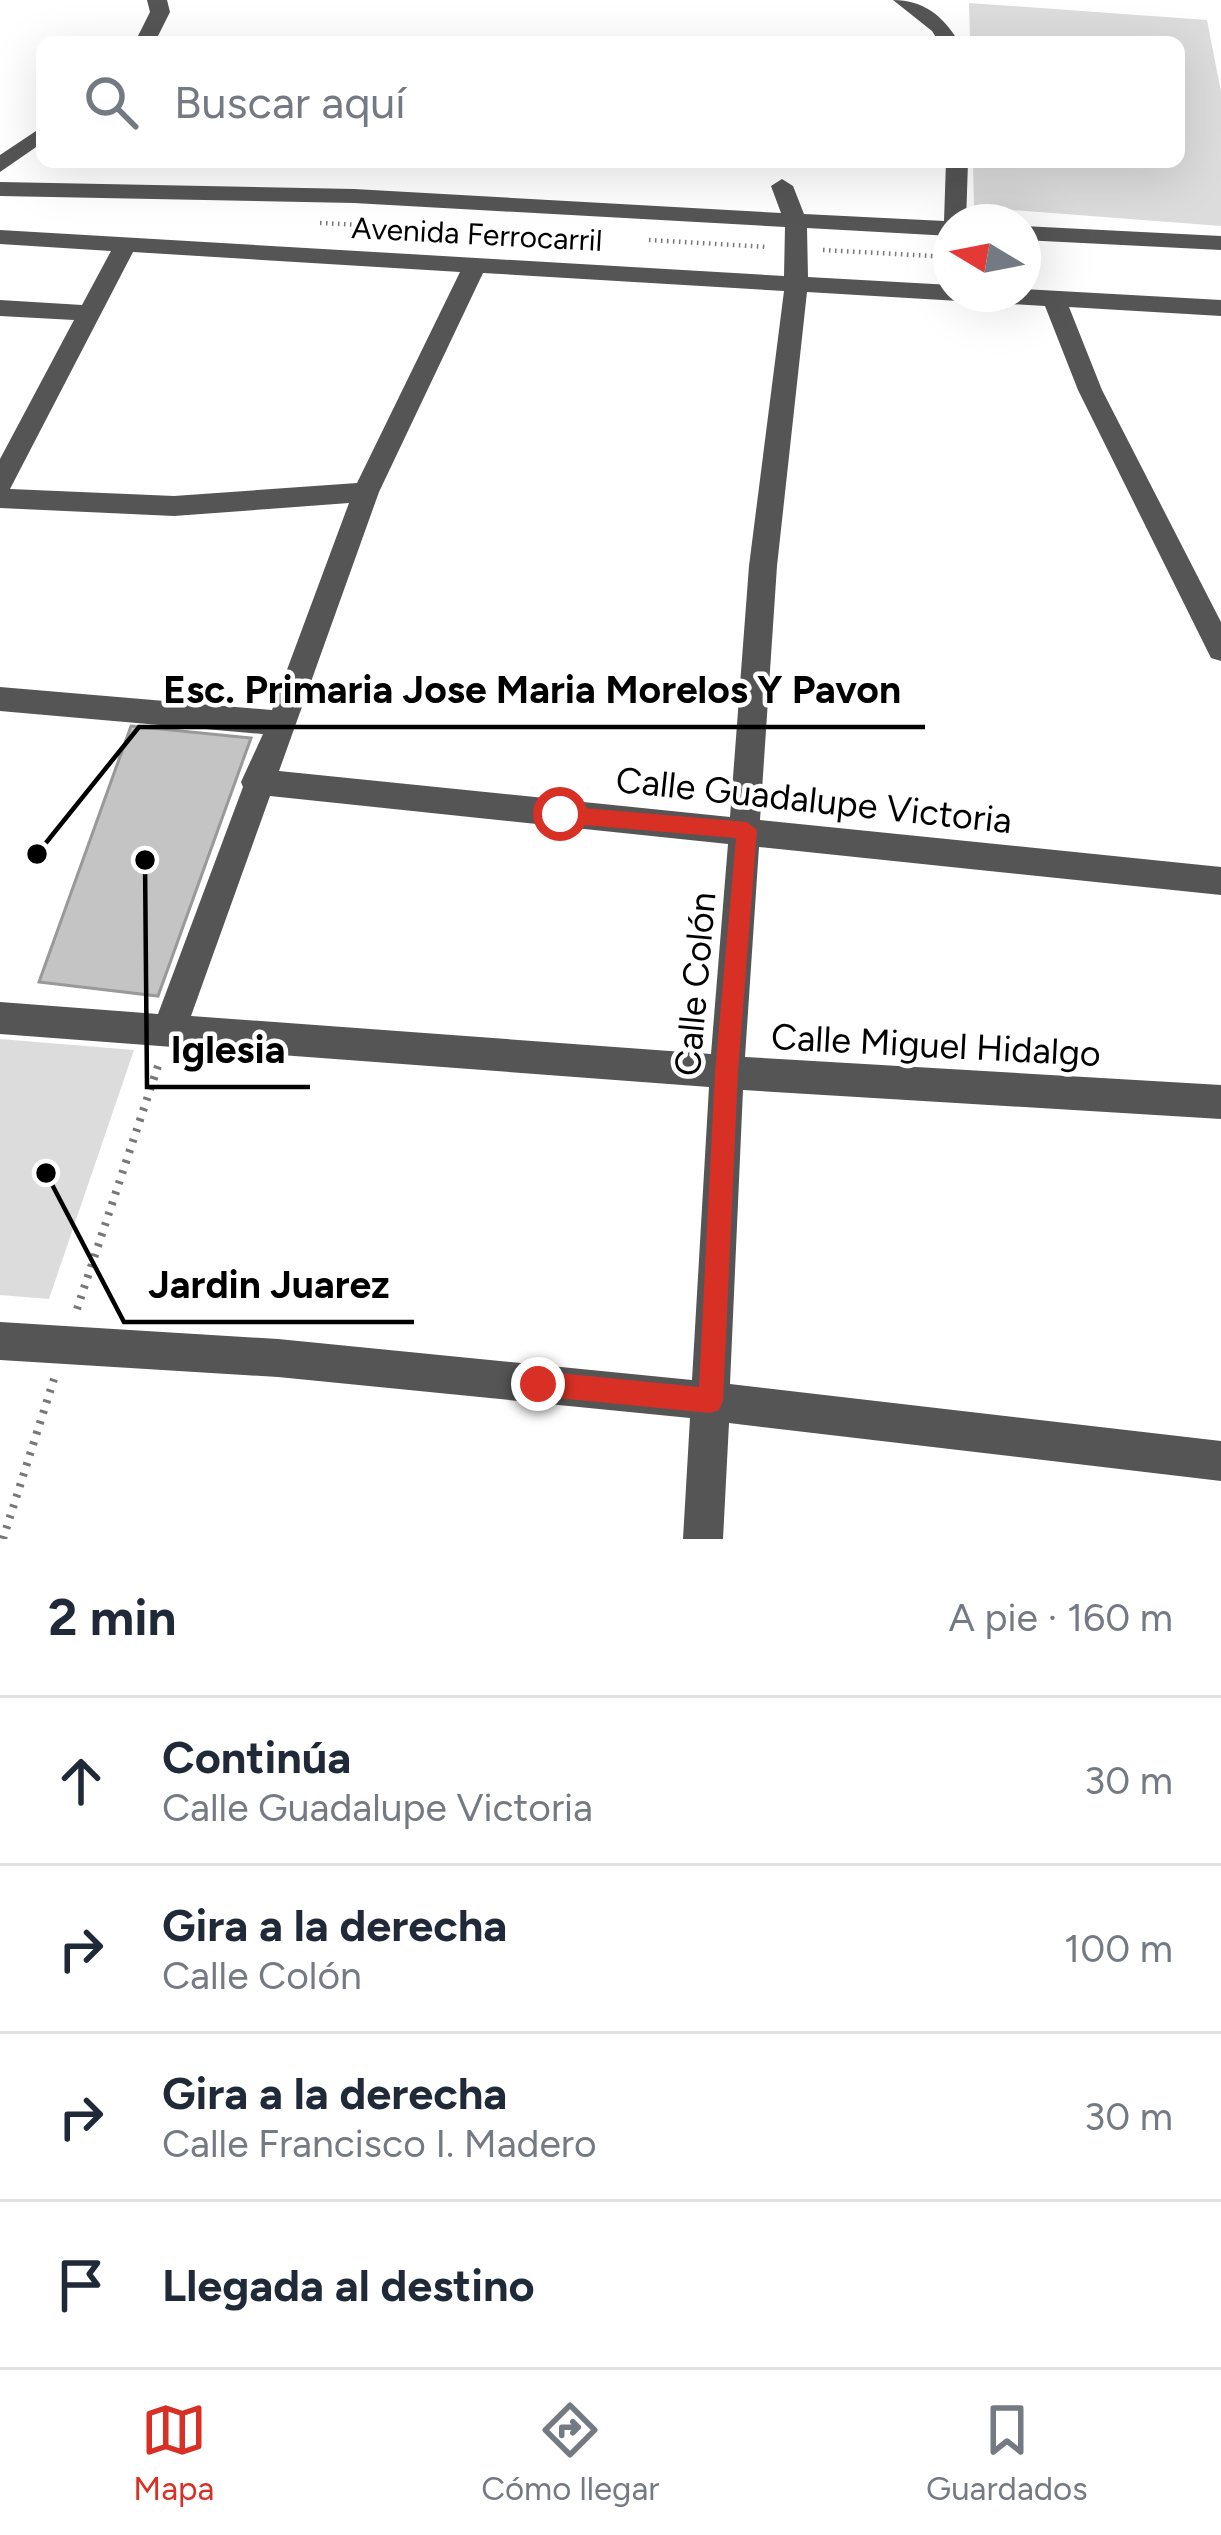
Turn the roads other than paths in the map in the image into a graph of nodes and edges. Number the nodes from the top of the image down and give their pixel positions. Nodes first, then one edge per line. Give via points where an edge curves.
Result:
1 (157, 0) edge
2 (902, 0) edge
3 (148, 36) edge
4 (946, 36) edge
5 (36, 138) edge
6 (0, 165) edge
7 (957, 168) edge
8 (782, 186) dead end
9 (0, 189) edge
10 (954, 204) edge
11 (796, 221) junction
12 (933, 225) edge
13 (1041, 234) edge
14 (0, 237) edge
15 (126, 243) junction
16 (1221, 243) edge
17 (476, 263) junction
18 (796, 284) junction
19 (933, 292) edge
20 (1041, 298) edge
21 (1054, 299) junction
22 (0, 308) edge
23 (1221, 308) edge
24 (93, 313) junction
25 (0, 484) edge
26 (366, 492) junction
27 (0, 498) edge
28 (1221, 650) edge
29 (0, 699) edge
30 (278, 723) junction
31 (256, 782) junction
32 (747, 830) junction
33 (1221, 881) edge
34 (0, 1018) edge
35 (170, 1028) junction
36 (727, 1072) junction
37 (1221, 1102) edge
38 (0, 1341) edge
39 (710, 1401) junction
40 (1221, 1461) edge
41 (703, 1539) edge

1 - 3 street
2 - 4 street
5 - 6 street
7 - 10 street
8 - 11 street
9 - 11 street, Avenida Ferrocarril via 354,196
11 - 12 street, Avenida Ferrocarril
11 - 18 street, Calle Colón
13 - 16 street
14 - 15 street, Avenida Ferrocarril
15 - 17 street, Avenida Ferrocarril
15 - 24 street
17 - 18 street, Avenida Ferrocarril
17 - 26 street
18 - 19 street, Avenida Ferrocarril
18 - 32 street, Calle Colón via 763,566
20 - 21 street
21 - 23 street
21 - 28 street via 1090,390
22 - 24 street
24 - 25 street
26 - 27 street via 174,506
26 - 30 street
29 - 30 street
30 - 31 street
31 - 32 street, Calle Guadalupe Victoria
31 - 35 street
32 - 33 street, Calle Guadalupe Victoria
32 - 36 street, Calle Colón
34 - 35 street, Calle Miguel Hidalgo
35 - 36 street, Calle Miguel Hidalgo
36 - 37 street, Calle Miguel Hidalgo
36 - 39 street, Calle Colón
38 - 39 street via 278,1358
39 - 40 street
39 - 41 street, Calle Colón

